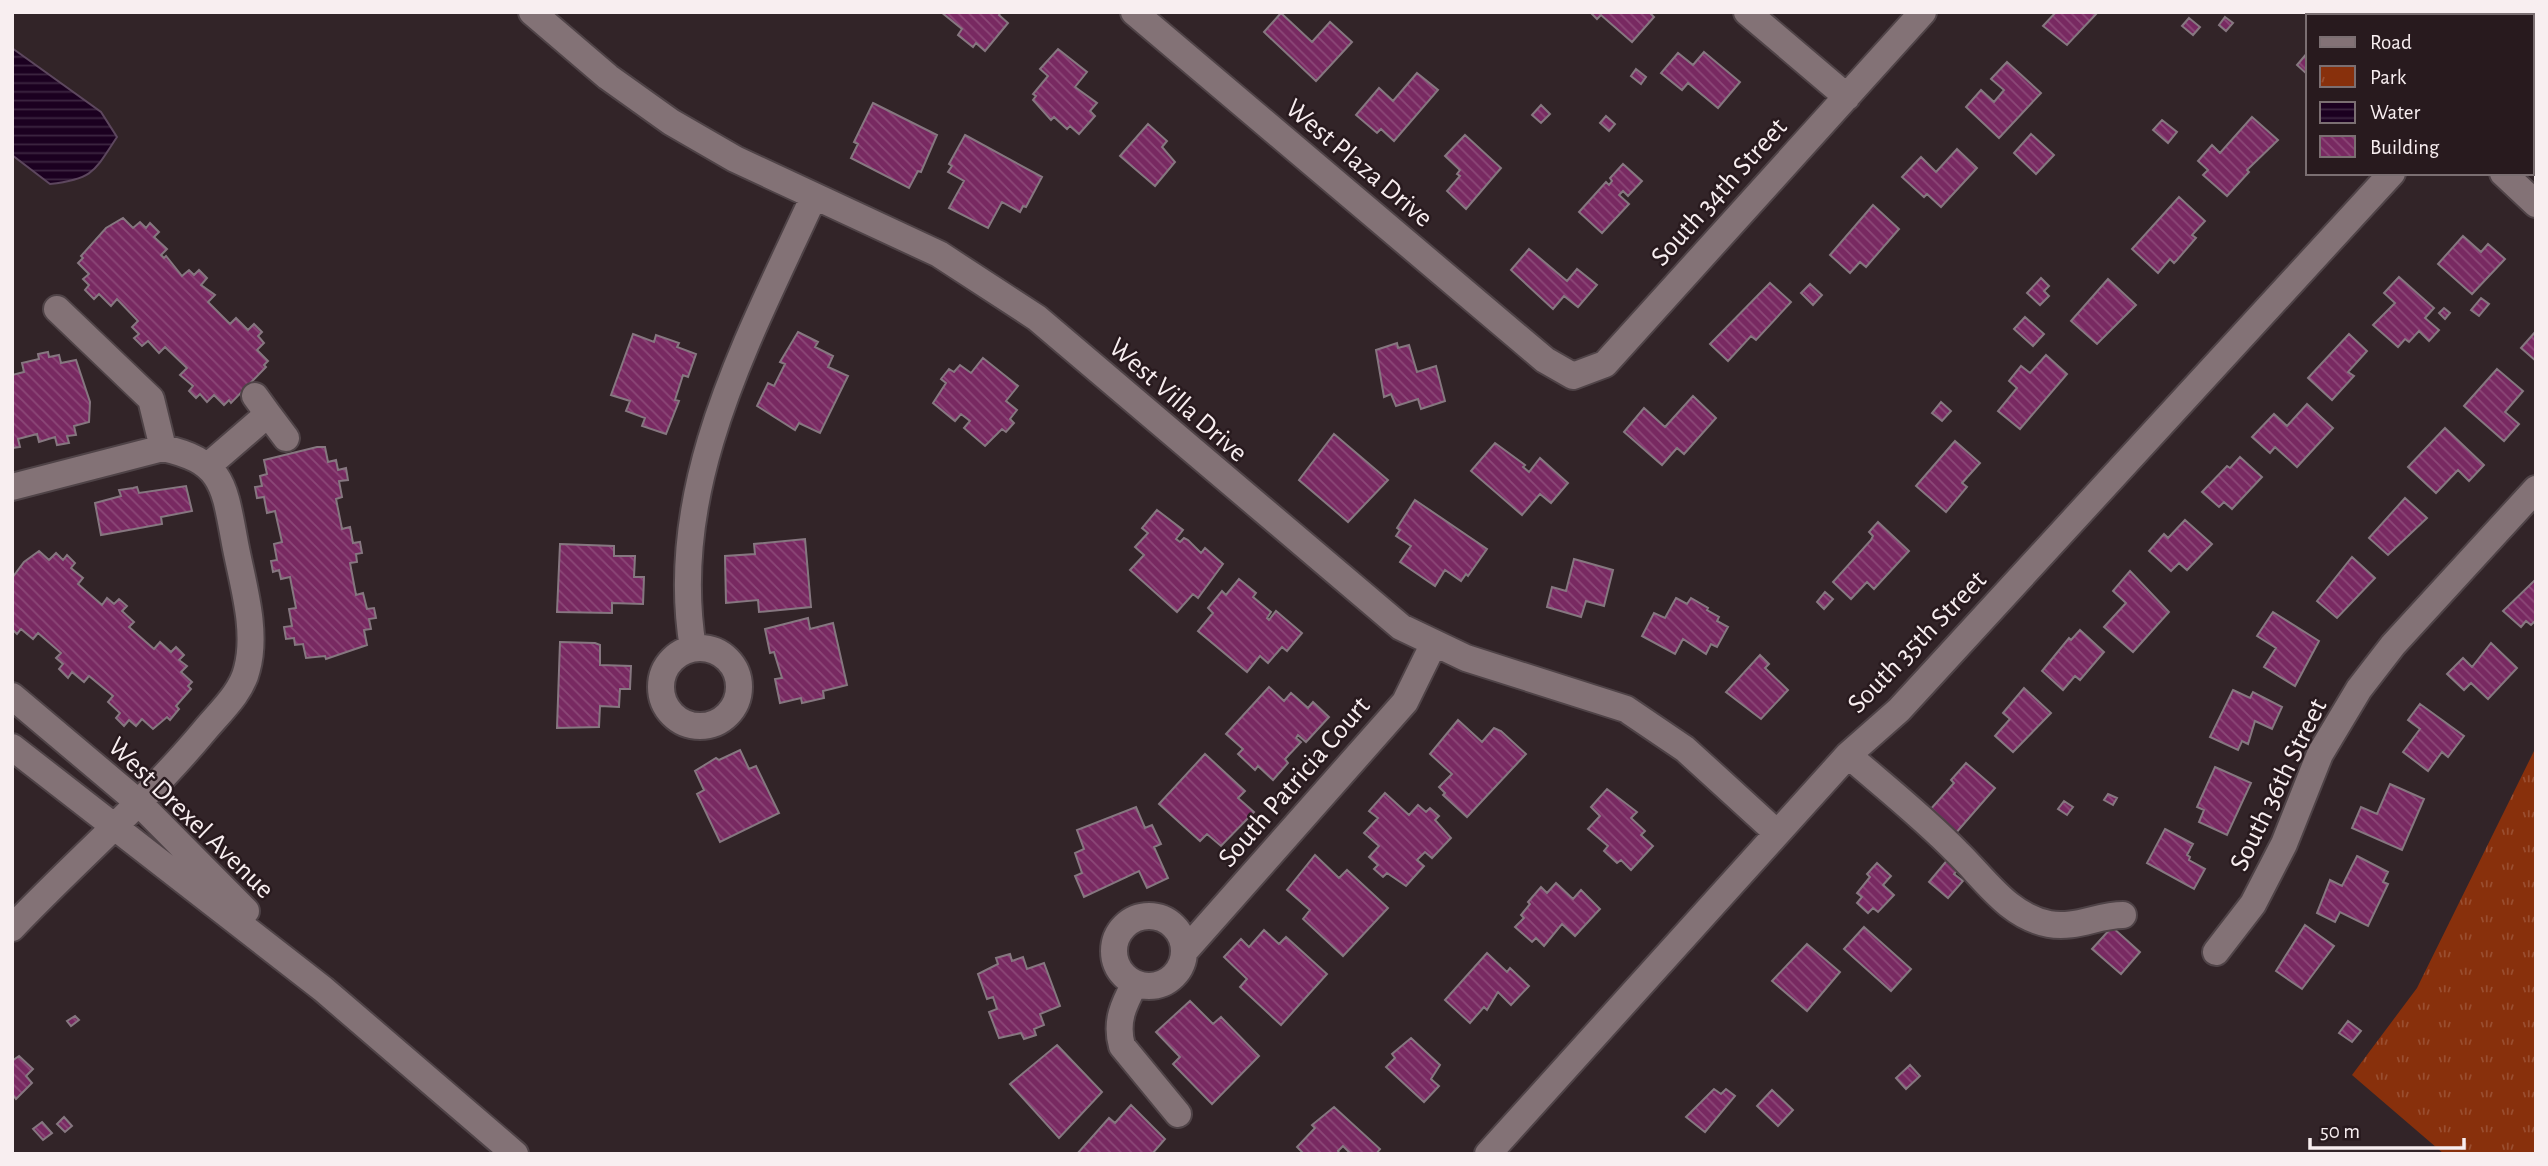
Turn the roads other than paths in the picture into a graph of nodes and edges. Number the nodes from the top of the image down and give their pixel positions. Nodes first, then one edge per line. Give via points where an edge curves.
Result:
1 (532, 12) edge
2 (1134, 12) edge
3 (1747, 12) edge
4 (1923, 12) edge
5 (1847, 97) junction
6 (2390, 175) edge
7 (2505, 175) edge
8 (814, 196) junction
9 (2536, 204) edge
10 (57, 309) dead end
11 (1545, 360) joint
12 (286, 438) dead end
13 (163, 448) junction
14 (209, 465) junction
15 (12, 486) edge
16 (2536, 489) edge
17 (1434, 643) junction
18 (692, 649) dead end
19 (12, 696) edge
20 (12, 747) edge
21 (1848, 755) junction
22 (139, 803) junction
23 (113, 826) junction
24 (1777, 833) junction
25 (2123, 915) dead end
26 (12, 928) edge
27 (1185, 951) junction
28 (2216, 952) dead end
29 (1135, 983) junction
30 (323, 989) junction
31 (1178, 1114) dead end
32 (515, 1154) edge
33 (1488, 1154) edge

1 - 8 street, West Villa Drive via 671,122
2 - 11 street, West Plaza Drive
3 - 5 street
4 - 5 street, South 34th Street
5 - 11 street, South 34th Street via 1605,364 1573,376
6 - 21 street, South 35th Street via 1905,704
7 - 9 street
8 - 17 street, West Villa Drive via 939,254 1037,318 1401,627
8 - 18 street via 726,387 693,507 688,567
10 - 13 street via 151,399
12 - 14 street via 262,405
13 - 14 street
13 - 15 street
14 - 22 street via 226,493 252,643 247,672 233,698
16 - 28 street, South 36th Street via 2393,645 2359,689 2320,754 2284,844 2253,904
17 - 24 street, West Villa Drive via 1466,658 1626,709 1685,749
17 - 27 street, South Patricia Court via 1405,702
19 - 22 street, West Drexel Avenue
20 - 23 street, West Drexel Avenue
21 - 24 street, South 35th Street
21 - 25 street via 2016,909 2050,924 2075,925
22 - 23 street
22 - 30 street, West Drexel Avenue
23 - 26 street
23 - 30 street, West Drexel Avenue
24 - 33 street, South 35th Street
27 - 29 street, South Patricia Court via 1168,980 1146,986
27 - 29 street via 1177,930 1158,917 1147,916 1126,925 1115,945 1115,956 1125,976
29 - 31 street via 1119,1017 1122,1045
30 - 32 street, West Drexel Avenue

